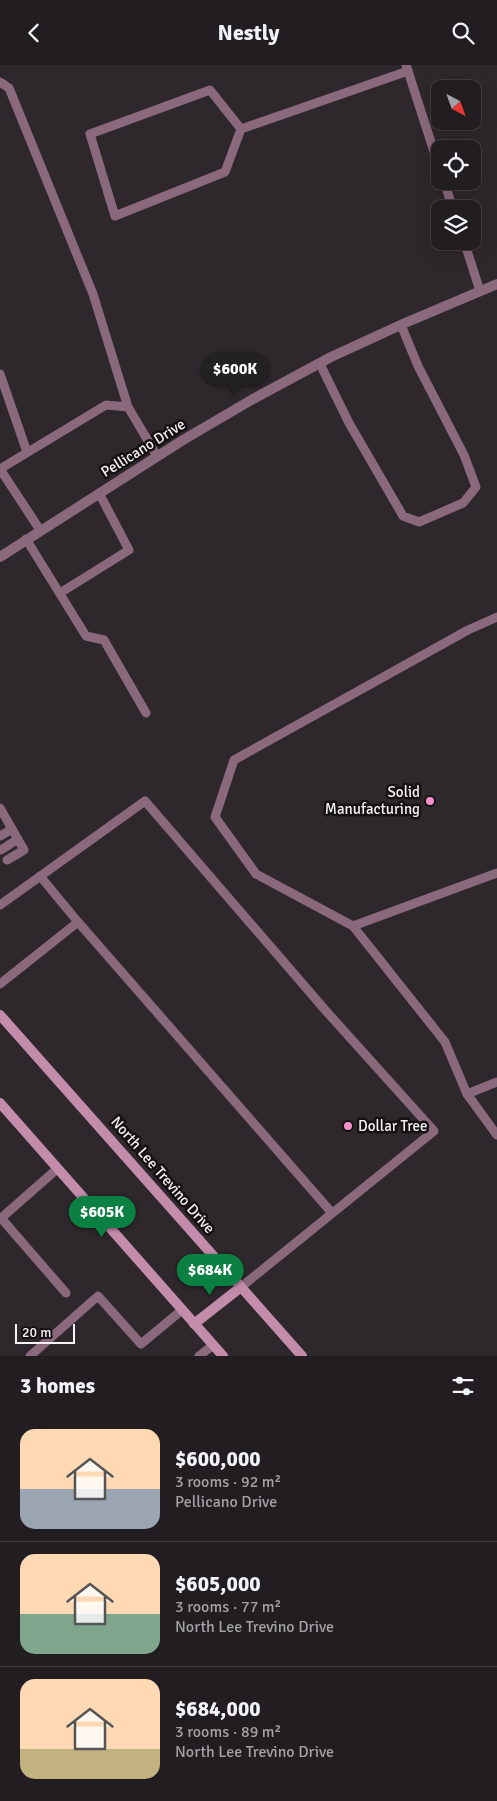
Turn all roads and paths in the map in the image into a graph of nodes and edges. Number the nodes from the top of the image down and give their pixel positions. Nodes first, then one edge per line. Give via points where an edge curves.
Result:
1 (408, 68) edge
2 (0, 81) edge
3 (240, 129) junction
4 (431, 141) edge
5 (467, 250) edge
6 (497, 285) edge
7 (480, 291) junction
8 (401, 325) junction
9 (320, 364) junction
10 (0, 374) edge
11 (128, 407) junction
12 (27, 452) junction
13 (157, 456) junction
14 (0, 469) edge
15 (99, 493) junction
16 (40, 530) junction
17 (26, 539) junction
18 (0, 557) edge
19 (60, 593) junction
20 (497, 617) edge
21 (146, 713) dead end
22 (0, 808) edge
23 (12, 829) junction
24 (0, 837) edge
25 (18, 839) junction
26 (1, 850) edge
27 (7, 860) dead end
28 (497, 873) edge
29 (40, 876) junction
30 (0, 905) edge
31 (78, 922) junction
32 (353, 926) junction
33 (0, 984) edge
34 (0, 1015) edge
35 (497, 1082) edge
36 (467, 1094) junction
37 (0, 1103) edge
38 (497, 1135) edge
39 (58, 1169) junction
40 (332, 1213) junction
41 (1, 1218) edge
42 (241, 1287) junction
43 (66, 1293) dead end
44 (182, 1310) junction
45 (194, 1324) junction
46 (213, 1345) junction
47 (30, 1356) edge
48 (199, 1356) edge
49 (223, 1356) edge
50 (302, 1356) edge

1 - 3 lane
1 - 4 lane
2 - 11 lane via 10,89 94,294
3 - 3 lane via 210,89 90,134 115,216 225,172
5 - 7 lane
6 - 7 street, Pellicano Drive
7 - 8 street, Pellicano Drive
8 - 9 street, Pellicano Drive
8 - 9 lane via 418,366 464,455 476,487 463,503 419,522 403,516 349,423
9 - 13 street, Pellicano Drive
10 - 12 lane
11 - 12 lane via 106,405
11 - 13 lane
12 - 14 lane
13 - 15 street, Pellicano Drive
14 - 16 lane
15 - 16 street, Pellicano Drive
15 - 19 lane via 129,550
16 - 17 street, Pellicano Drive
17 - 18 street, Pellicano Drive
17 - 19 lane
19 - 21 lane via 86,636 104,639
20 - 32 lane via 234,760 215,817 256,875
22 - 23 lane
23 - 24 lane
23 - 25 lane
25 - 26 lane
25 - 27 lane via 24,850
28 - 32 lane
29 - 30 lane
29 - 31 lane
29 - 40 lane via 145,801 434,1131
31 - 33 lane
31 - 40 lane
32 - 36 lane via 446,1042
34 - 42 main road, North Lee Trevino Drive
35 - 36 lane
36 - 38 lane
37 - 39 main road
39 - 41 lane
39 - 44 main road
40 - 42 lane
41 - 43 lane
42 - 45 main road
42 - 50 main road, North Lee Trevino Drive
44 - 45 main road
44 - 47 lane via 141,1344 98,1296
45 - 46 main road
46 - 48 lane
46 - 49 main road

